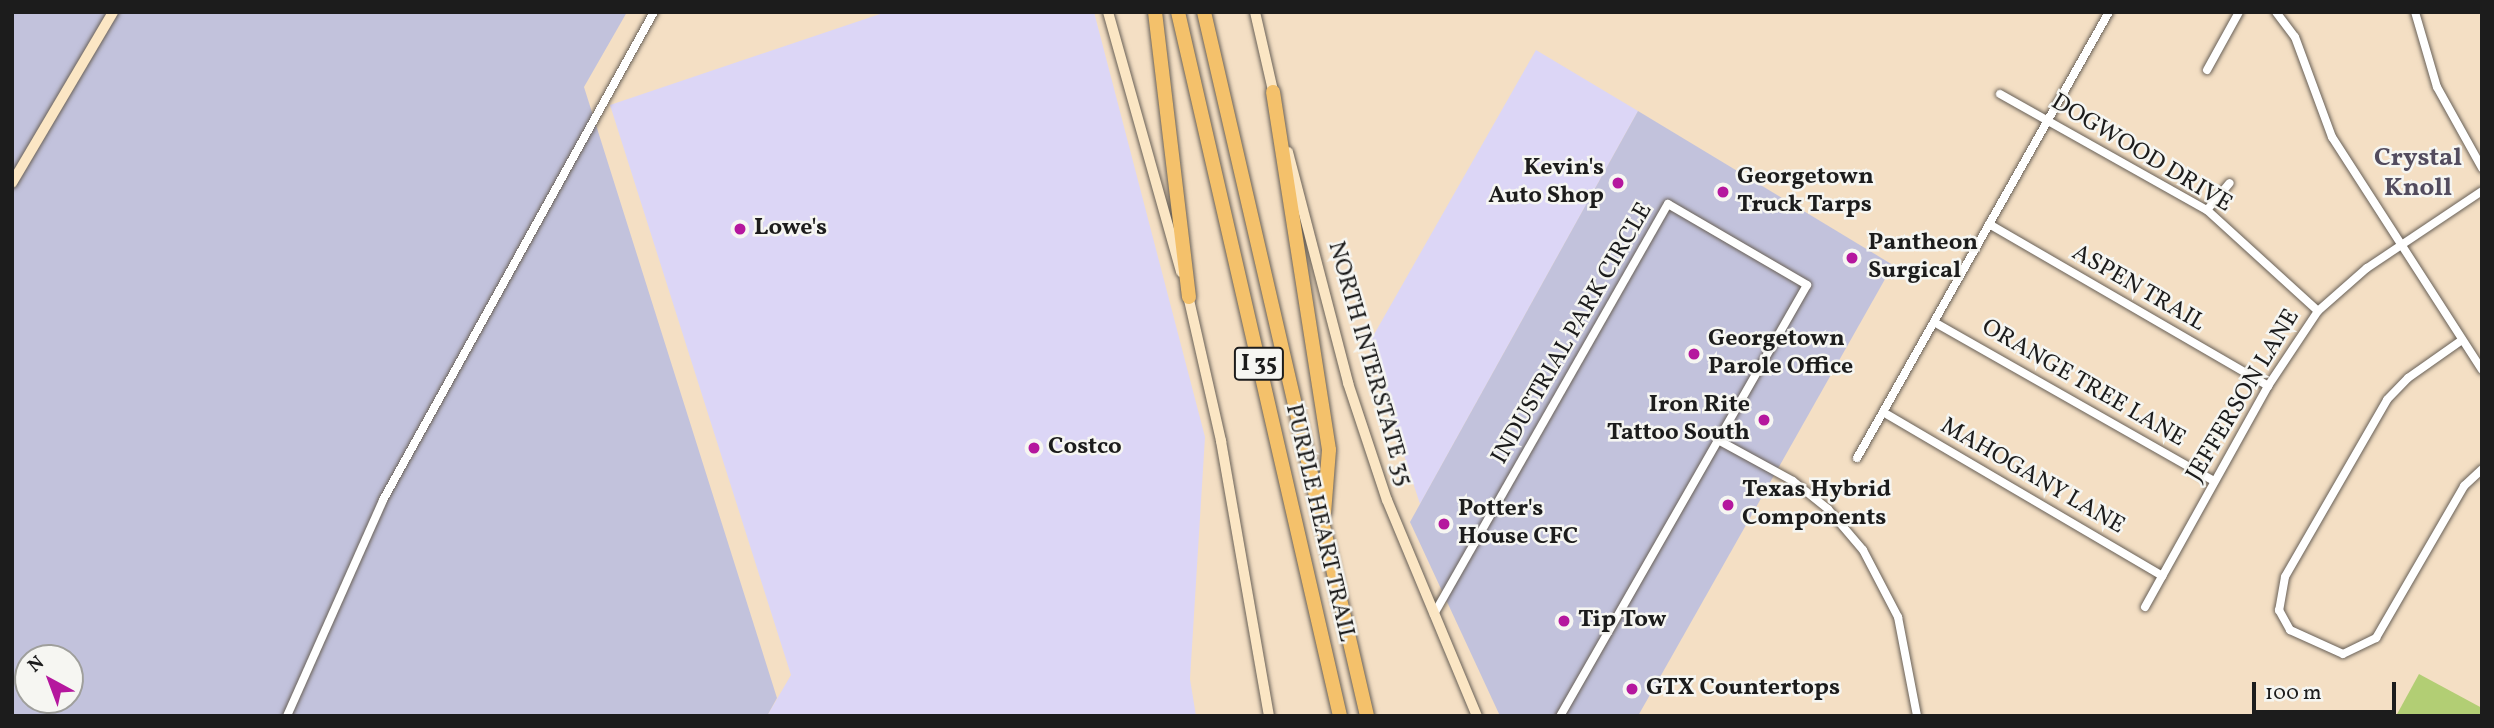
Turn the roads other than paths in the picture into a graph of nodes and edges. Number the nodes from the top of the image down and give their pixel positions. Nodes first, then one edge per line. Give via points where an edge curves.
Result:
1 (113, 12) edge
2 (654, 12) edge
3 (1108, 12) edge
4 (1155, 12) edge
5 (1178, 12) edge
6 (1205, 12) edge
7 (1255, 12) edge
8 (2109, 12) edge
9 (2239, 12) edge
10 (2276, 12) edge
11 (2415, 12) edge
12 (2207, 70) dead end
13 (1273, 92) junction
14 (2000, 94) dead end
15 (2048, 119) junction
16 (2482, 168) edge
17 (12, 183) edge
18 (2230, 183) dead end
19 (2482, 191) edge
20 (2207, 210) junction
21 (1989, 224) junction
22 (2399, 246) junction
23 (1189, 297) junction
24 (2318, 311) junction
25 (1934, 322) junction
26 (2462, 340) junction
27 (2482, 370) edge
28 (2268, 386) junction
29 (1883, 412) junction
30 (1718, 440) junction
31 (1857, 458) dead end
32 (2482, 469) edge
33 (2214, 481) junction
34 (1323, 525) junction
35 (2162, 576) junction
36 (2145, 607) dead end
37 (1434, 614) junction
38 (287, 716) edge
39 (1269, 716) edge
40 (1340, 716) edge
41 (1367, 716) edge
42 (1478, 716) edge
43 (1560, 716) edge
44 (1917, 716) edge

1 - 17 main road
2 - 38 street via 383,500
3 - 23 main road
4 - 23 highway
5 - 40 highway, PURPLE HEART TRAIL / I 35
6 - 34 highway, PURPLE HEART TRAIL / I 35
7 - 13 main road, NORTH INTERSTATE 35
8 - 15 street
9 - 12 street
10 - 22 street via 2295,37 2332,137
11 - 16 street via 2437,87
13 - 34 highway via 1329,450
13 - 37 main road, NORTH INTERSTATE 35 via 1348,383 1387,500
14 - 15 street, DOGWOOD DRIVE
15 - 20 street, DOGWOOD DRIVE
15 - 21 street
18 - 20 street
19 - 22 street, JEFFERSON LANE
20 - 24 street, DOGWOOD DRIVE
21 - 25 street
21 - 28 street, ASPEN TRAIL
22 - 24 street, JEFFERSON LANE
22 - 26 street
23 - 39 main road via 1222,441
24 - 28 street, JEFFERSON LANE
25 - 29 street
25 - 33 street, ORANGE TREE LANE
26 - 27 street
26 - 32 street via 2408,377 2387,400 2285,577 2279,610 2290,630 2343,654 2376,638 2464,486
28 - 33 street, JEFFERSON LANE
29 - 31 street
29 - 35 street, MAHOGANY LANE
30 - 37 street, INDUSTRIAL PARK CIRCLE via 1807,285 1668,204
30 - 43 street, INDUSTRIAL PARK CIRCLE
30 - 44 street via 1793,481 1828,509 1863,550 1898,618
33 - 35 street, JEFFERSON LANE
34 - 41 highway, PURPLE HEART TRAIL / I 35
35 - 36 street, JEFFERSON LANE
37 - 42 main road, NORTH INTERSTATE 35

